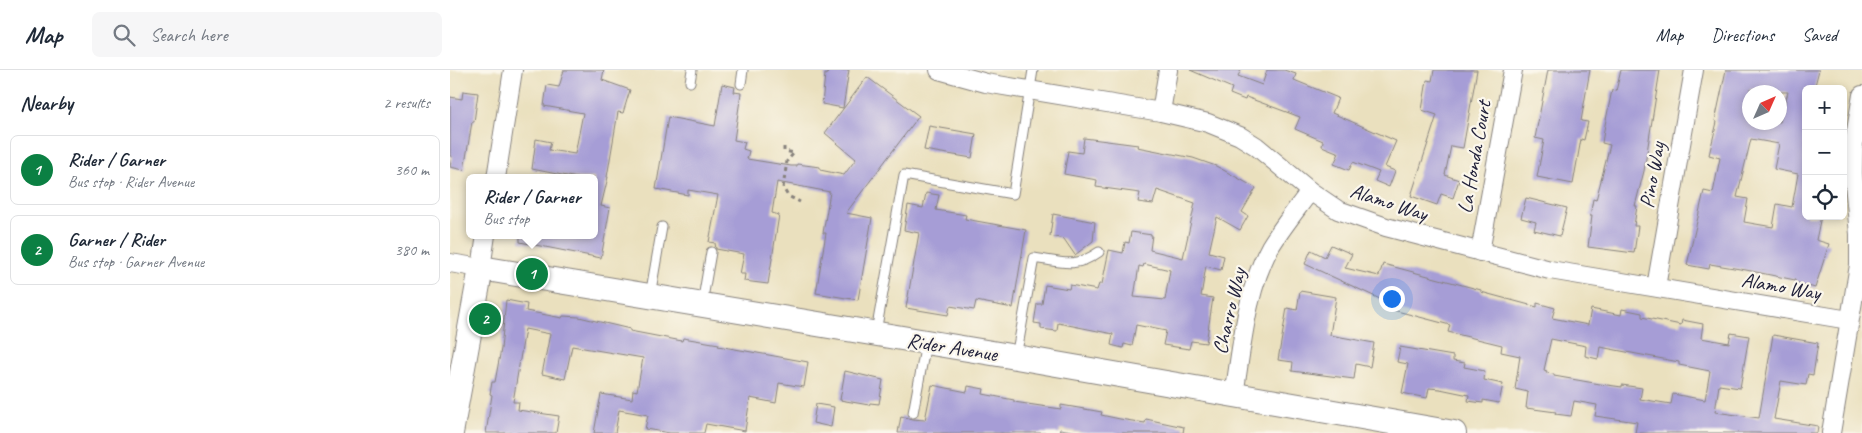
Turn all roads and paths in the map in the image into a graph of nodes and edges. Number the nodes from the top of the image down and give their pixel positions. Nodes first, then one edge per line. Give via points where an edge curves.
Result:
1 (513, 70) edge
2 (692, 70) edge
3 (744, 70) edge
4 (939, 70) edge
5 (1033, 70) edge
6 (1168, 70) edge
7 (1513, 70) edge
8 (1694, 70) edge
9 (690, 82) dead end
10 (741, 84) dead end
11 (1030, 90) junction
12 (1862, 95) edge
13 (1161, 112) junction
14 (784, 147) dead end
15 (1858, 173) edge
16 (497, 174) edge
17 (1310, 191) junction
18 (800, 202) dead end
19 (662, 227) dead end
20 (485, 239) edge
21 (711, 252) dead end
22 (1099, 252) dead end
23 (1480, 252) junction
24 (450, 263) edge
25 (481, 268) junction
26 (1656, 287) junction
27 (650, 296) junction
28 (702, 305) junction
29 (1849, 320) junction
30 (876, 334) junction
31 (926, 343) junction
32 (1016, 357) junction
33 (1234, 395) junction
34 (454, 396) edge
35 (912, 413) dead end
36 (452, 433) edge
37 (1454, 433) edge
38 (1831, 433) edge

1 - 16 street
2 - 9 lane
3 - 10 lane
4 - 11 street, Alamo Way
5 - 11 lane
6 - 13 street
7 - 23 street, La Honda Court
8 - 26 street, Pino Way
11 - 13 street, Alamo Way
11 - 30 lane via 1013,194 904,175
12 - 15 street via 1854,143
13 - 17 street, Alamo Way via 1208,123 1240,136 1271,157
14 - 18 path via 784,151 794,152 787,162 783,188 788,196
15 - 29 street via 1860,265
17 - 23 street, Alamo Way via 1338,210 1364,221
17 - 33 street, Charro Way via 1270,247 1256,281
19 - 27 lane
20 - 25 street
21 - 28 lane
22 - 32 lane via 1077,264 1034,258
23 - 26 street, Alamo Way via 1550,270
24 - 25 street, Rider Avenue
25 - 27 street, Rider Avenue
25 - 34 street
26 - 29 street, Alamo Way
27 - 28 street, Rider Avenue
28 - 30 street, Rider Avenue
29 - 38 street
30 - 31 street, Rider Avenue
31 - 32 street, Rider Avenue
31 - 35 lane
32 - 33 street, Rider Avenue
33 - 37 street, Rider Avenue
34 - 36 street

